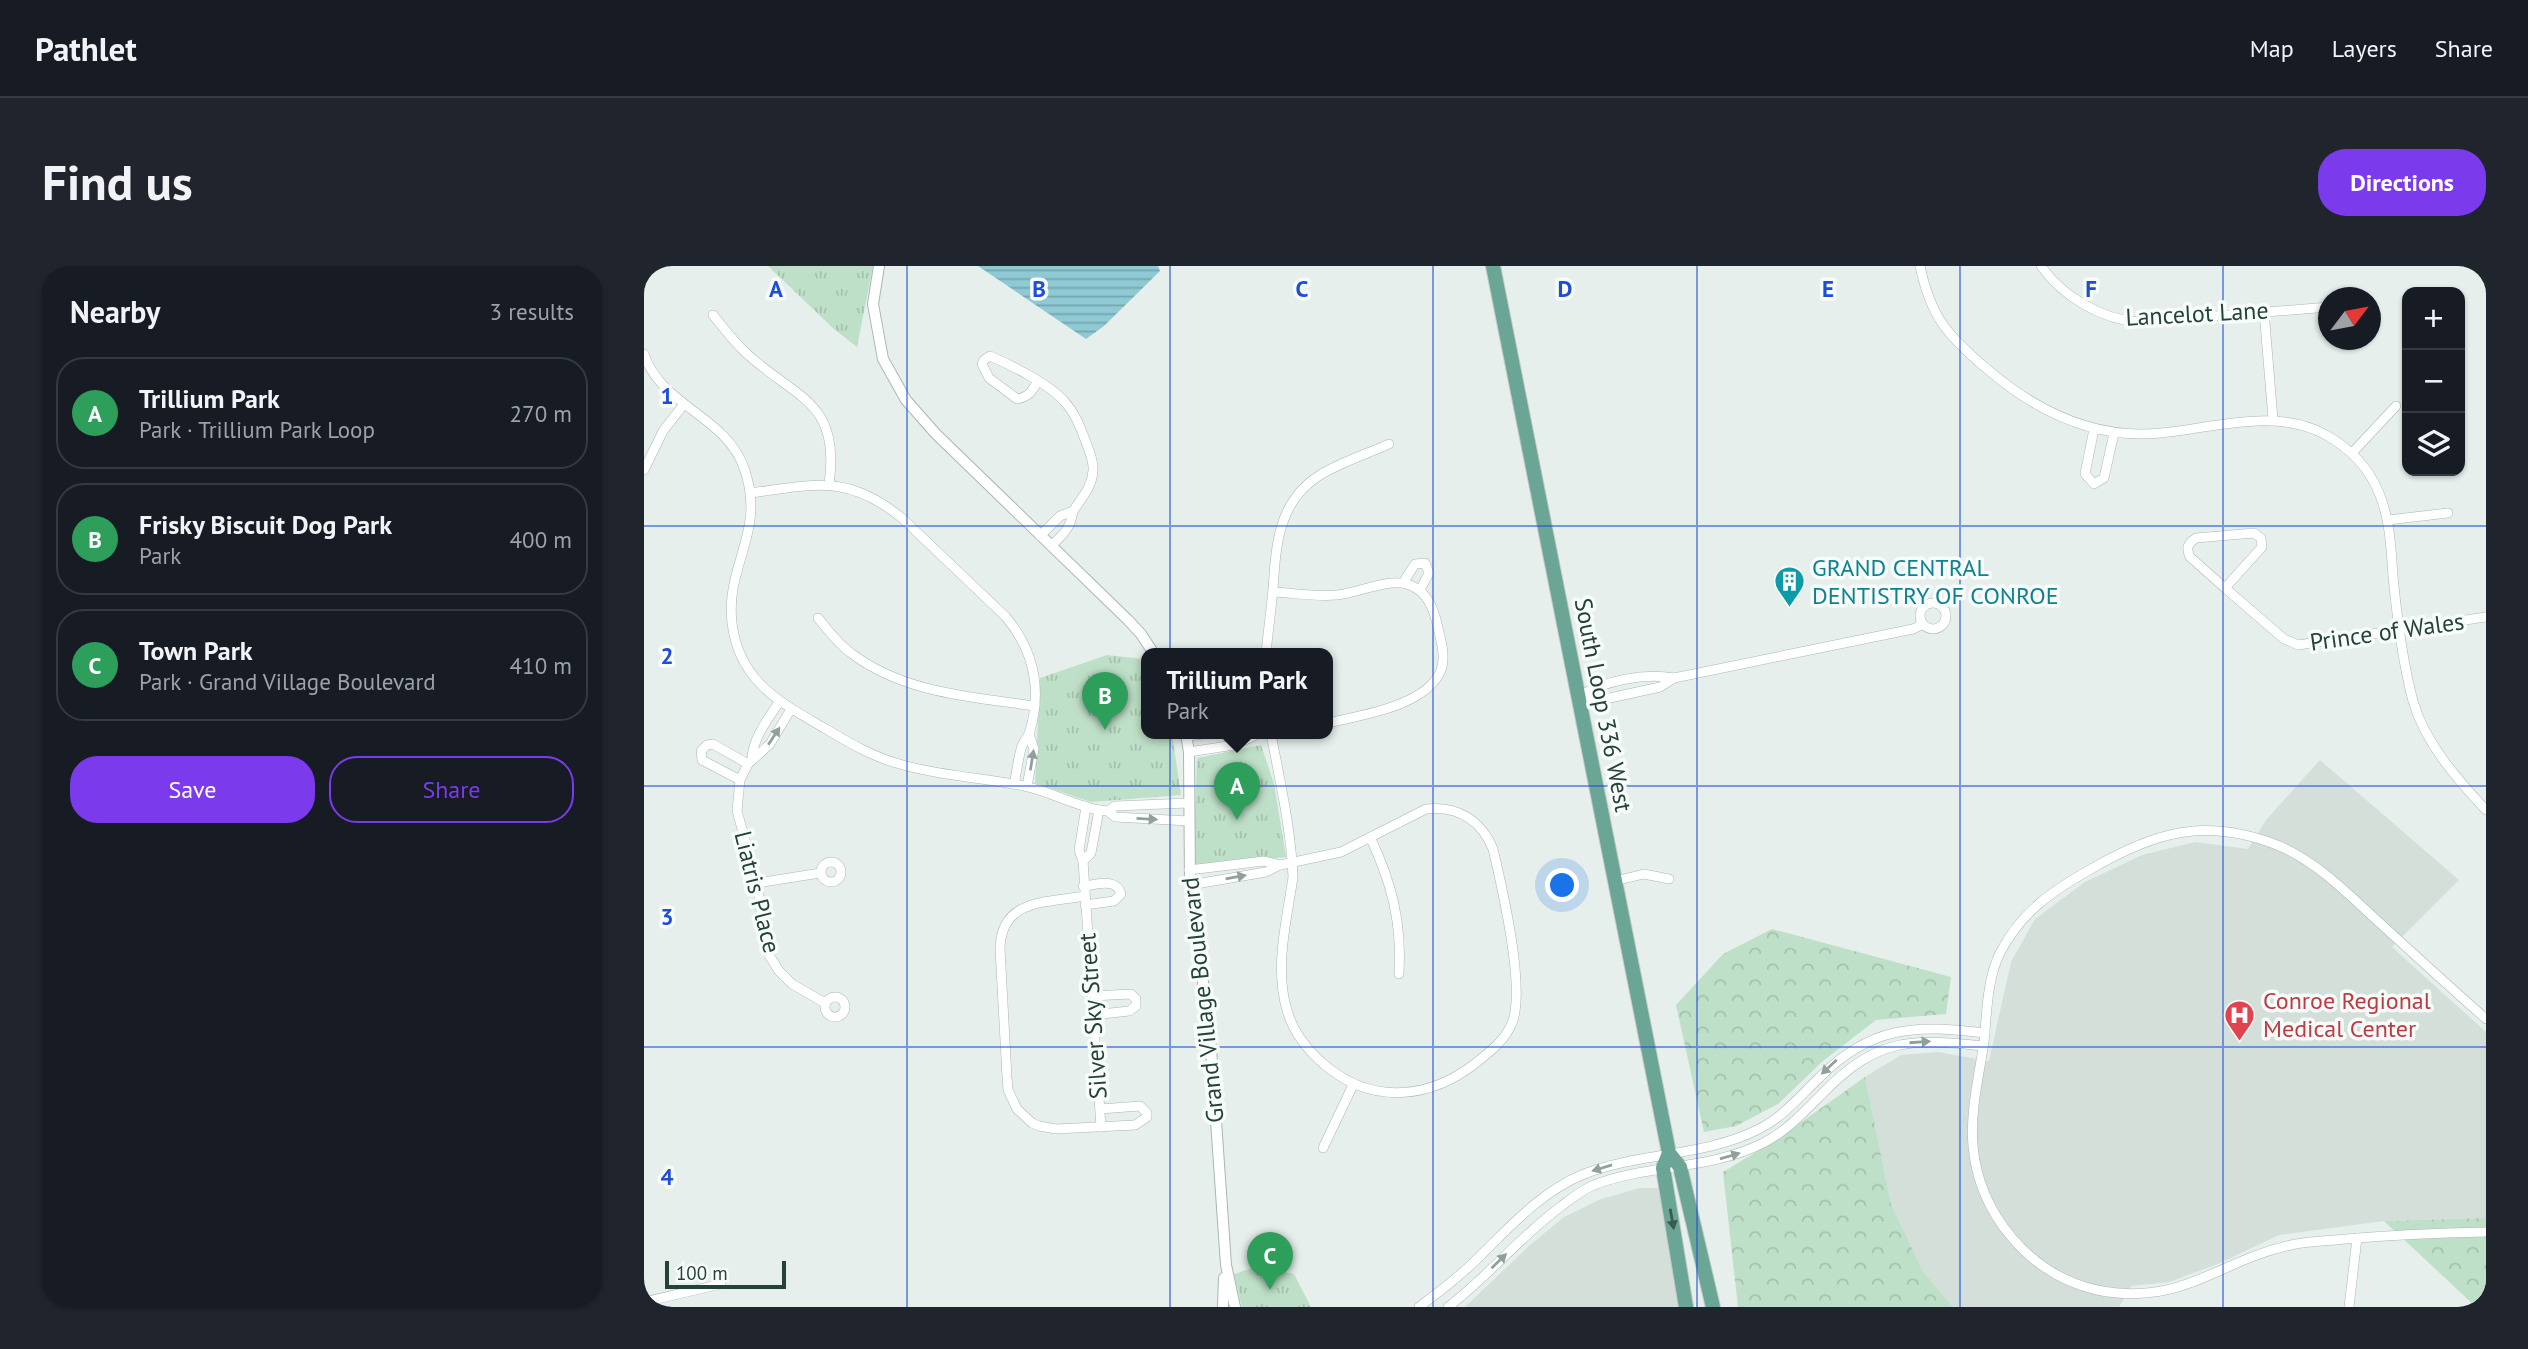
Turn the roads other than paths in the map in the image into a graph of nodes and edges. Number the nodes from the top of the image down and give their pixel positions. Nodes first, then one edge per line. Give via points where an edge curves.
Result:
1 (646, 266) edge
2 (879, 266) edge
3 (1493, 266) edge
4 (1920, 266) edge
5 (2041, 266) edge
6 (644, 272) edge
7 (2318, 308) edge
8 (2263, 311) junction
9 (713, 315) dead end
10 (644, 354) edge
11 (1037, 382) junction
12 (684, 404) junction
13 (2396, 406) dead end
14 (2273, 419) junction
15 (2094, 429) junction
16 (2114, 433) junction
17 (1389, 444) dead end
18 (2351, 453) junction
19 (644, 470) edge
20 (829, 484) junction
21 (751, 493) junction
22 (1073, 511) junction
23 (2448, 513) dead end
24 (2388, 520) junction
25 (1040, 536) junction
26 (1051, 546) junction
27 (1403, 583) junction
28 (2225, 588) junction
29 (1420, 590) junction
30 (1273, 592) junction
31 (2486, 617) edge
32 (818, 618) dead end
33 (1923, 624) dead end
34 (2399, 630) junction
35 (1150, 648) edge
36 (1267, 648) edge
37 (1578, 696) junction
38 (779, 702) junction
39 (1035, 706) junction
40 (791, 709) junction
41 (1333, 722) edge
42 (1029, 734) junction
43 (1187, 739) edge
44 (1244, 739) edge
45 (1271, 739) edge
46 (1189, 752) junction
47 (750, 761) junction
48 (740, 780) junction
49 (1014, 784) junction
50 (1027, 786) junction
51 (1188, 803) junction
52 (1086, 807) junction
53 (1104, 810) junction
54 (2486, 810) edge
55 (1189, 821) junction
56 (1370, 837) junction
57 (1083, 861) junction
58 (1292, 863) junction
59 (1280, 865) junction
60 (1189, 870) junction
61 (820, 873) dead end
62 (1669, 879) dead end
63 (1615, 881) junction
64 (757, 883) junction
65 (1190, 886) junction
66 (1084, 895) junction
67 (1399, 974) dead end
68 (1092, 996) junction
69 (825, 1003) dead end
70 (1093, 1015) junction
71 (2486, 1019) edge
72 (1985, 1033) junction
73 (1983, 1046) junction
74 (1353, 1085) junction
75 (1100, 1109) junction
76 (1782, 1113) junction
77 (1791, 1124) junction
78 (1101, 1126) junction
79 (1323, 1148) dead end
80 (1669, 1153) junction
81 (1680, 1167) junction
82 (1663, 1168) junction
83 (2486, 1231) edge
84 (2357, 1238) junction
85 (1226, 1265) junction
86 (721, 1284) dead end
87 (644, 1302) edge
88 (1223, 1307) edge
89 (1235, 1307) edge
90 (1419, 1307) edge
91 (1448, 1307) edge
92 (1686, 1307) edge
93 (1713, 1307) edge
94 (2349, 1307) edge

1 - 6 street
2 - 25 street via 873,303 883,359 906,400
3 - 37 main road, South Loop 336 West
4 - 15 street via 1934,311 1964,349 2040,408
5 - 8 street, Lancelot Lane via 2080,303 2123,321
7 - 8 street, Lancelot Lane
8 - 14 street
9 - 20 street via 746,352 802,395 821,417 830,438
10 - 12 street via 661,383
11 - 11 street via 990,356 982,364 989,378 1017,399 1032,392
11 - 22 street via 1064,401 1079,423 1091,457 1092,479
12 - 19 street via 663,431
12 - 21 street via 729,442 743,465
13 - 18 street
14 - 16 street via 2157,434
14 - 18 street via 2311,428
15 - 16 street
15 - 16 street via 2085,474 2094,484 2104,478
17 - 30 street via 1321,474 1297,496 1279,529
18 - 24 street via 2368,472
20 - 21 street
20 - 39 street via 852,488 886,505 1006,617 1018,631 1032,665
21 - 38 street via 750,532 731,595 732,624 748,668
22 - 25 street via 1060,516
22 - 26 street via 1069,527
23 - 24 street
24 - 34 street
25 - 26 street
26 - 35 street via 1128,620
27 - 29 street
27 - 29 street via 1415,564 1425,563 1429,573
27 - 30 street via 1338,595
28 - 28 street, Prince of Wales via 2190,557 2190,542 2258,535 2260,551
28 - 34 street, Prince of Wales via 2284,639 2298,645
29 - 41 street via 1432,605 1441,640 1443,658 1434,682 1416,698
30 - 36 street
31 - 34 street, Prince of Wales
32 - 39 street via 851,654 904,682
33 - 37 street via 1674,678 1660,687 1596,701
34 - 54 street via 2423,726 2452,773
37 - 63 main road, South Loop 336 West
38 - 40 street
38 - 47 street, Liatris Place via 757,738
39 - 42 street
47 -> 40 street, Liatris Place via 770,744
40 - 49 street via 856,747 904,765
42 - 49 street via 1022,744
50 -> 42 street via 1034,749
43 - 46 street, Grand Village Boulevard
44 - 46 street via 1234,745
45 - 58 street
46 - 51 street, Grand Village Boulevard
47 - 48 street, Liatris Place
47 - 48 street via 713,744 701,751 702,760
48 - 64 street, Liatris Place via 737,811
49 - 50 street
50 - 52 street
51 - 53 street
51 - 55 street, Grand Village Boulevard
52 - 53 street
52 - 57 street, Silver Sky Street via 1079,850
53 -> 55 street via 1115,817
53 - 57 street, Silver Sky Street via 1091,853
55 - 60 street, Grand Village Boulevard
56 - 58 street via 1341,852
56 - 67 street via 1392,892
56 - 74 street via 1426,808 1457,812 1479,825 1495,858 1518,994 1506,1034 1463,1073 1415,1091
57 - 66 street, Silver Sky Street
58 - 59 street
58 - 74 street via 1281,976 1286,1009 1307,1047
59 - 60 street via 1264,861
65 -> 59 street via 1266,872
60 - 65 street, Grand Village Boulevard
61 - 64 street
62 - 63 street via 1644,874
63 - 80 main road, South Loop 336 West
64 - 69 street, Liatris Place via 773,963 792,984
65 - 85 street, Grand Village Boulevard via 1210,1034
66 - 68 street, Silver Sky Street
66 - 78 street via 1019,909 1002,930 1007,1077 1017,1109 1032,1123 1046,1129
68 - 70 street, Silver Sky Street
68 - 70 street via 1131,994 1136,1002 1129,1011
70 - 75 street, Silver Sky Street
71 - 72 street via 2343,890 2298,856 2237,833 2201,831 2138,843 2040,900 2013,930 1995,964
72 - 73 street
72 -> 76 street via 1924,1028 1876,1037 1833,1063
77 -> 73 street via 1844,1072 1881,1050 1925,1041
73 - 84 street via 1973,1144 1984,1192 2022,1249 2064,1278 2098,1290 2159,1293 2188,1286 2274,1249
74 - 79 street
75 - 78 street, Silver Sky Street
75 - 78 street via 1140,1106 1147,1113 1145,1120 1135,1125
76 - 77 street
76 - 80 street via 1737,1139
81 -> 77 street via 1749,1150
80 - 81 main road, South Loop 336 West
80 - 82 main road
80 -> 90 street via 1596,1170 1563,1184 1508,1226 1476,1261
81 - 82 street
81 - 93 main road, South Loop 336 West
91 -> 82 street via 1580,1191
82 -> 92 main road
83 - 84 street
84 - 94 street
85 - 88 street, Grand Village Boulevard
85 - 89 street, Grand Village Boulevard
86 - 87 street

